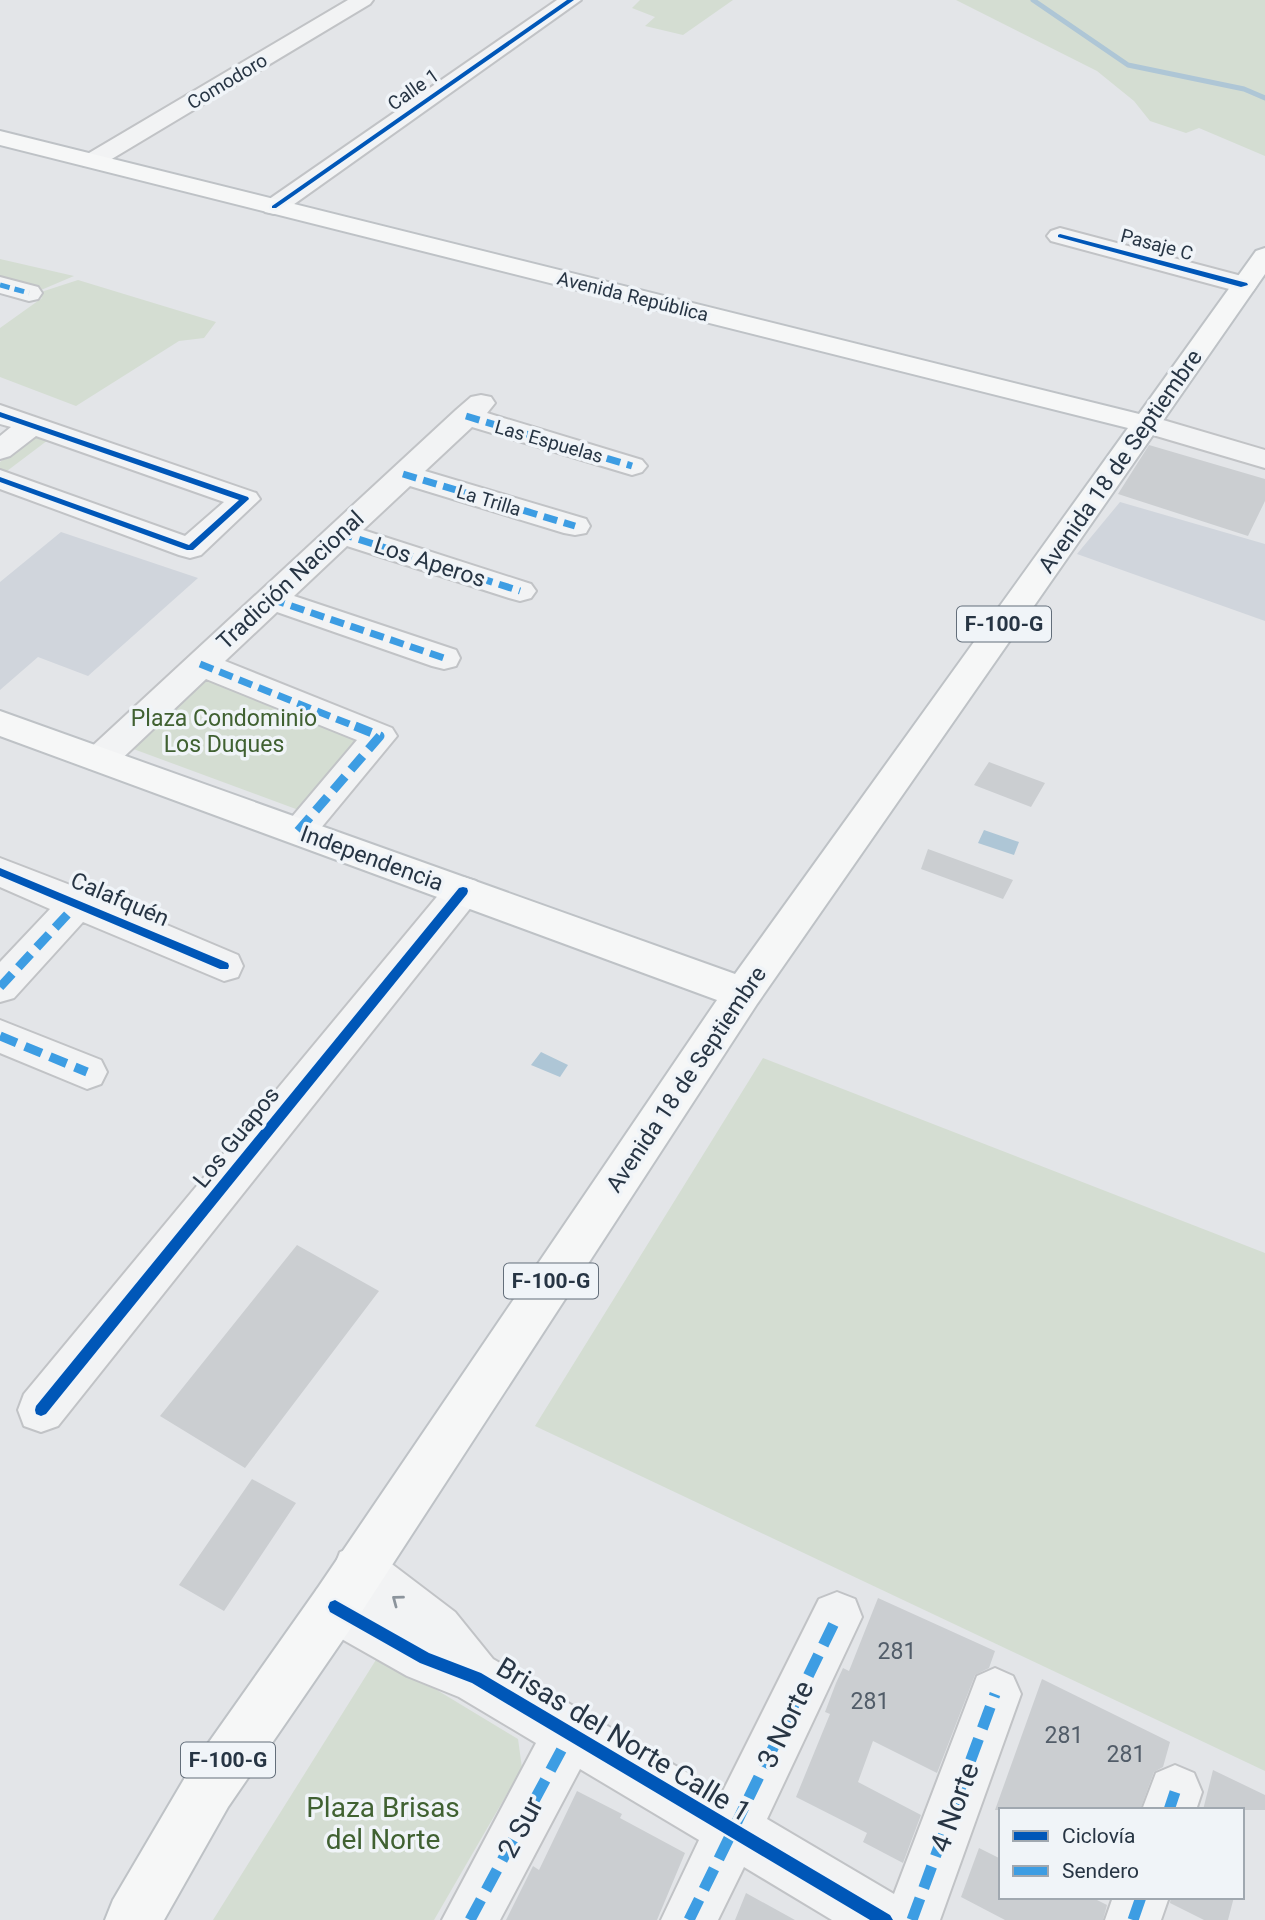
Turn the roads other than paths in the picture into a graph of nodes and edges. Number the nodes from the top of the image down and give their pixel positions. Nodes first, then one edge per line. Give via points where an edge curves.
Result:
1 (363, 0) edge
2 (571, 0) edge
3 (0, 138) edge
4 (92, 161) junction
5 (274, 207) junction
6 (1060, 236) dead end
7 (1265, 256) edge
8 (0, 285) edge
9 (1244, 285) junction
10 (29, 293) dead end
11 (473, 410) joint
12 (0, 414) edge
13 (1146, 424) junction
14 (32, 425) junction
15 (0, 450) edge
16 (1265, 459) edge
17 (632, 466) dead end
18 (403, 474) junction
19 (0, 480) edge
20 (575, 526) dead end
21 (339, 533) junction
22 (520, 591) dead end
23 (271, 599) junction
24 (444, 658) dead end
25 (200, 664) junction
26 (0, 723) edge
27 (100, 759) junction
28 (298, 831) junction
29 (0, 872) edge
30 (463, 891) junction
31 (78, 903) junction
32 (224, 966) dead end
33 (0, 987) edge
34 (743, 993) junction
35 (0, 1036) edge
36 (87, 1072) dead end
37 (41, 1410) dead end
38 (346, 1588) junction
39 (837, 1617) dead end
40 (995, 1694) dead end
41 (570, 1734) junction
42 (733, 1830) junction
43 (1140, 1899) edge
44 (133, 1920) edge
45 (470, 1920) edge
46 (690, 1920) edge
47 (885, 1920) edge
48 (912, 1920) edge
49 (1133, 1920) edge

1 - 4 street, Comodoro
2 - 5 street, Calle 1
3 - 4 main road, Avenida República
4 - 5 main road, Avenida República
5 - 13 main road, Avenida República
6 - 9 street, Pasaje C
7 - 9 main road, Avenida 18 de Septiembre / F-100-G
8 - 10 street
9 - 13 main road, Avenida 18 de Septiembre / F-100-G
11 - 17 street, Las Espuelas
11 - 18 street, Tradición Nacional
12 - 14 street
13 - 16 street, Avenida República
13 - 34 main road, Avenida 18 de Septiembre / F-100-G
14 - 15 street
14 - 19 street via 245,499 190,548
18 - 20 street, La Trilla
18 - 21 street, Tradición Nacional
21 - 22 street, Los Aperos
21 - 23 street, Tradición Nacional
23 - 24 street
23 - 25 street, Tradición Nacional
25 - 27 street, Tradición Nacional
25 - 28 street via 380,736
26 - 27 main road, Independencia
27 - 28 main road, Independencia
28 - 30 main road, Independencia
29 - 31 street, Calafquén
30 - 34 main road, Independencia
30 - 37 street, Los Guapos
31 - 32 street, Calafquén
31 - 33 street
34 - 38 main road, Avenida 18 de Septiembre / F-100-G
35 - 36 street
38 - 41 street, Brisas del Norte Calle 1 via 425,1658 476,1678
38 - 44 main road, Avenida 18 de Septiembre / F-100-G via 209,1788
39 - 42 street, 3 Norte
40 - 48 street, 4 Norte
41 - 42 street, Brisas del Norte Calle 1
41 - 45 street, 2 Sur
42 - 46 street, 3 Norte
42 - 47 street, Brisas del Norte Calle 1
43 - 49 street

